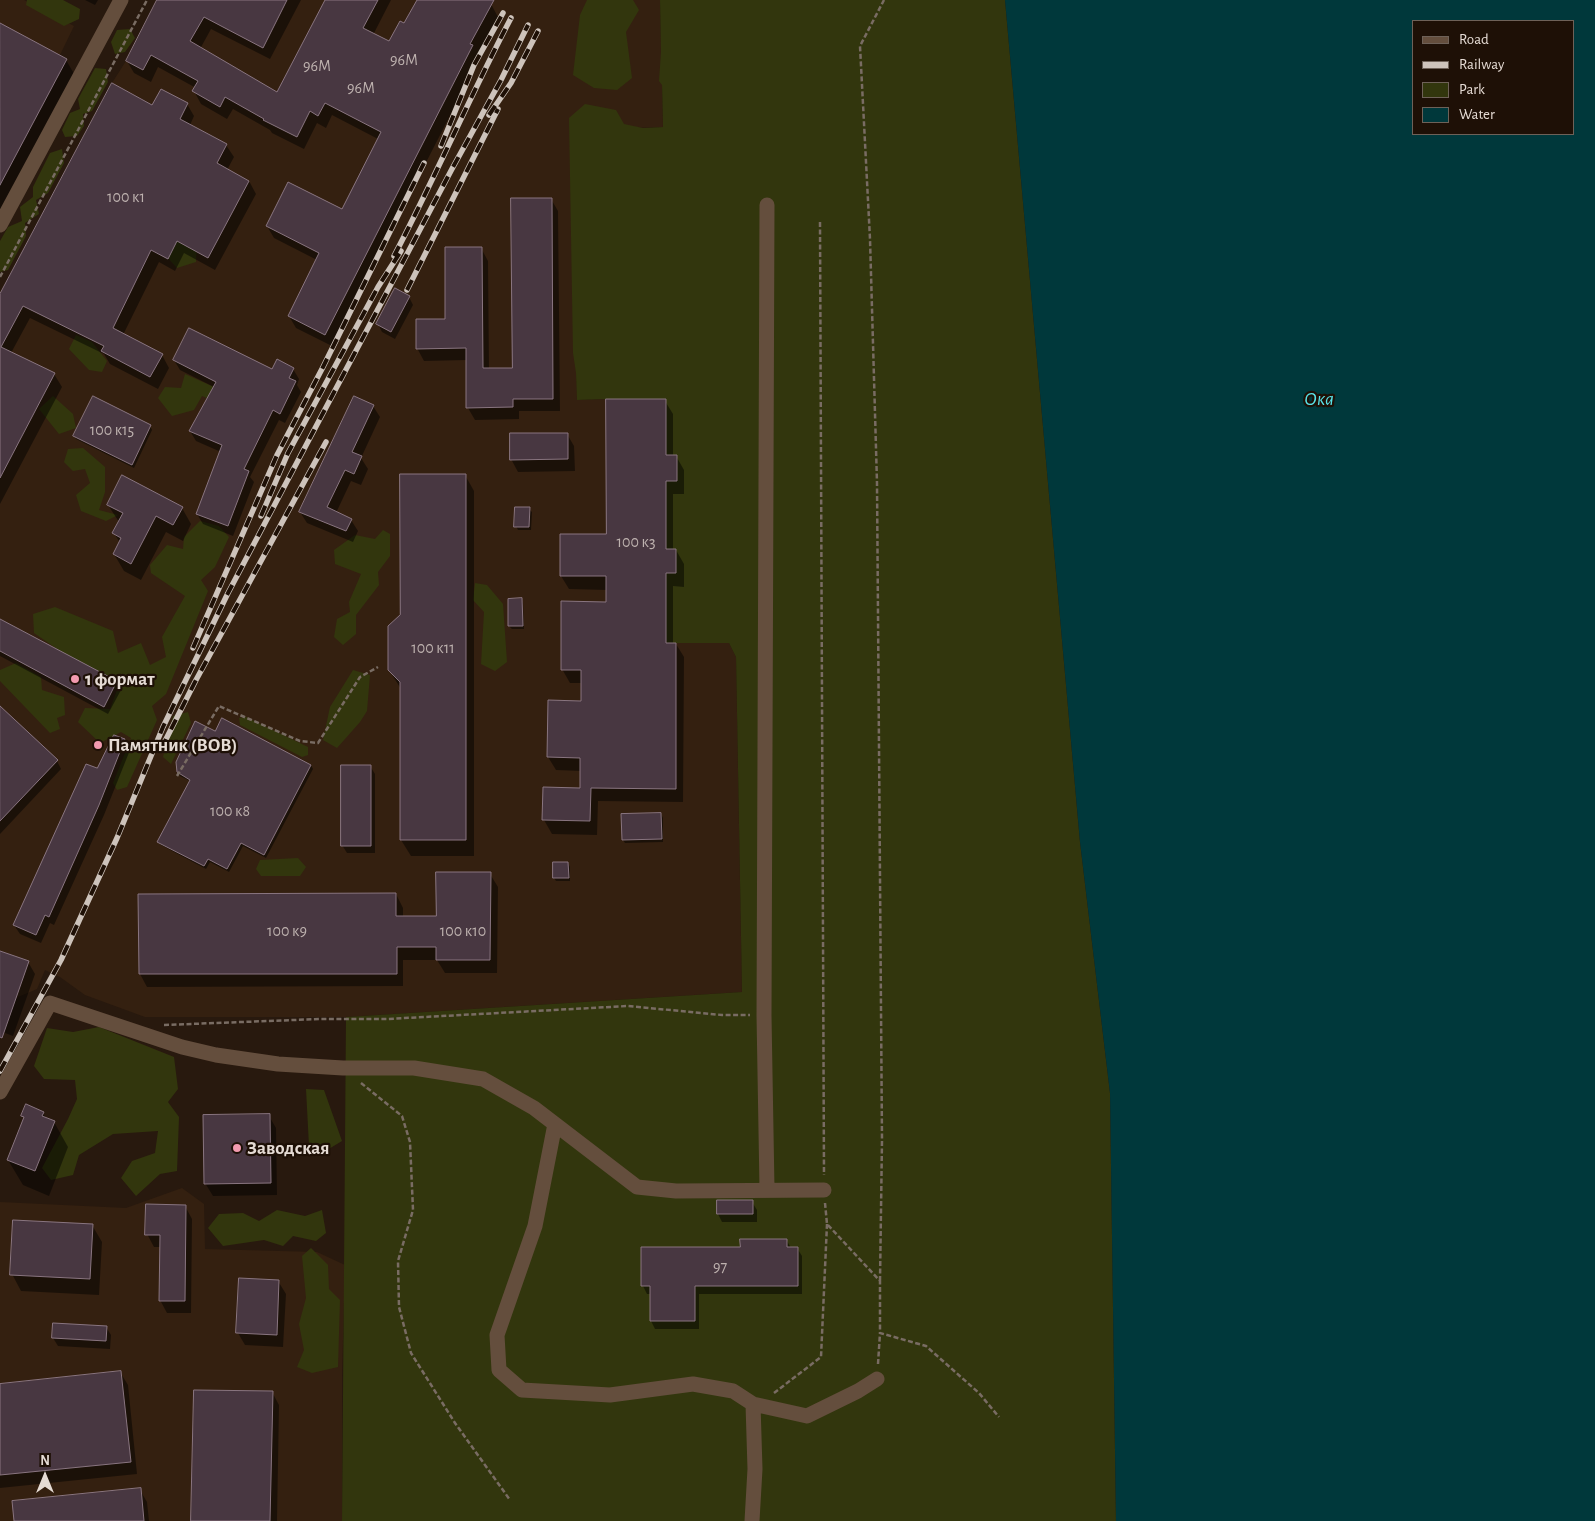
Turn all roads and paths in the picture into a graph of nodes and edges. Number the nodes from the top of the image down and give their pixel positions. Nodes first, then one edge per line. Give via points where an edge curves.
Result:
1 (121, 0) edge
2 (147, 0) edge
3 (884, 0) edge
4 (767, 205) dead end
5 (820, 222) dead end
6 (0, 224) edge
7 (0, 277) edge
8 (378, 667) dead end
9 (177, 776) dead end
10 (764, 1015) junction
11 (158, 1025) dead end
12 (343, 1068) junction
13 (0, 1092) edge
14 (555, 1124) junction
15 (767, 1189) junction
16 (824, 1190) junction
17 (827, 1224) junction
18 (880, 1281) junction
19 (880, 1334) junction
20 (877, 1378) joint
21 (753, 1404) junction
22 (999, 1417) dead end
23 (510, 1500) dead end
24 (752, 1521) edge

1 - 6 street
2 - 7 path
3 - 18 path via 860,46 877,482 882,1140
4 - 10 street
5 - 16 path
8 - 9 path via 360,677 318,743 300,741 219,706
10 - 11 path via 722,1015 628,1006 387,1019
10 - 15 street
12 - 13 street via 278,1064 216,1055 182,1047 50,1003
12 - 14 street via 414,1068 483,1079
12 - 23 path via 402,1116 410,1142 413,1210 398,1261 399,1307 410,1353
14 - 15 street via 637,1187 676,1191
14 - 21 street via 535,1226 497,1335 499,1370 522,1390 610,1395 693,1384 733,1391
15 - 16 street
16 - 17 path
17 - 18 path
17 - 21 path via 821,1357 778,1391
18 - 19 path
19 - 20 path
19 - 22 path via 926,1346 979,1393
20 - 21 street via 807,1416
21 - 24 street via 755,1469

